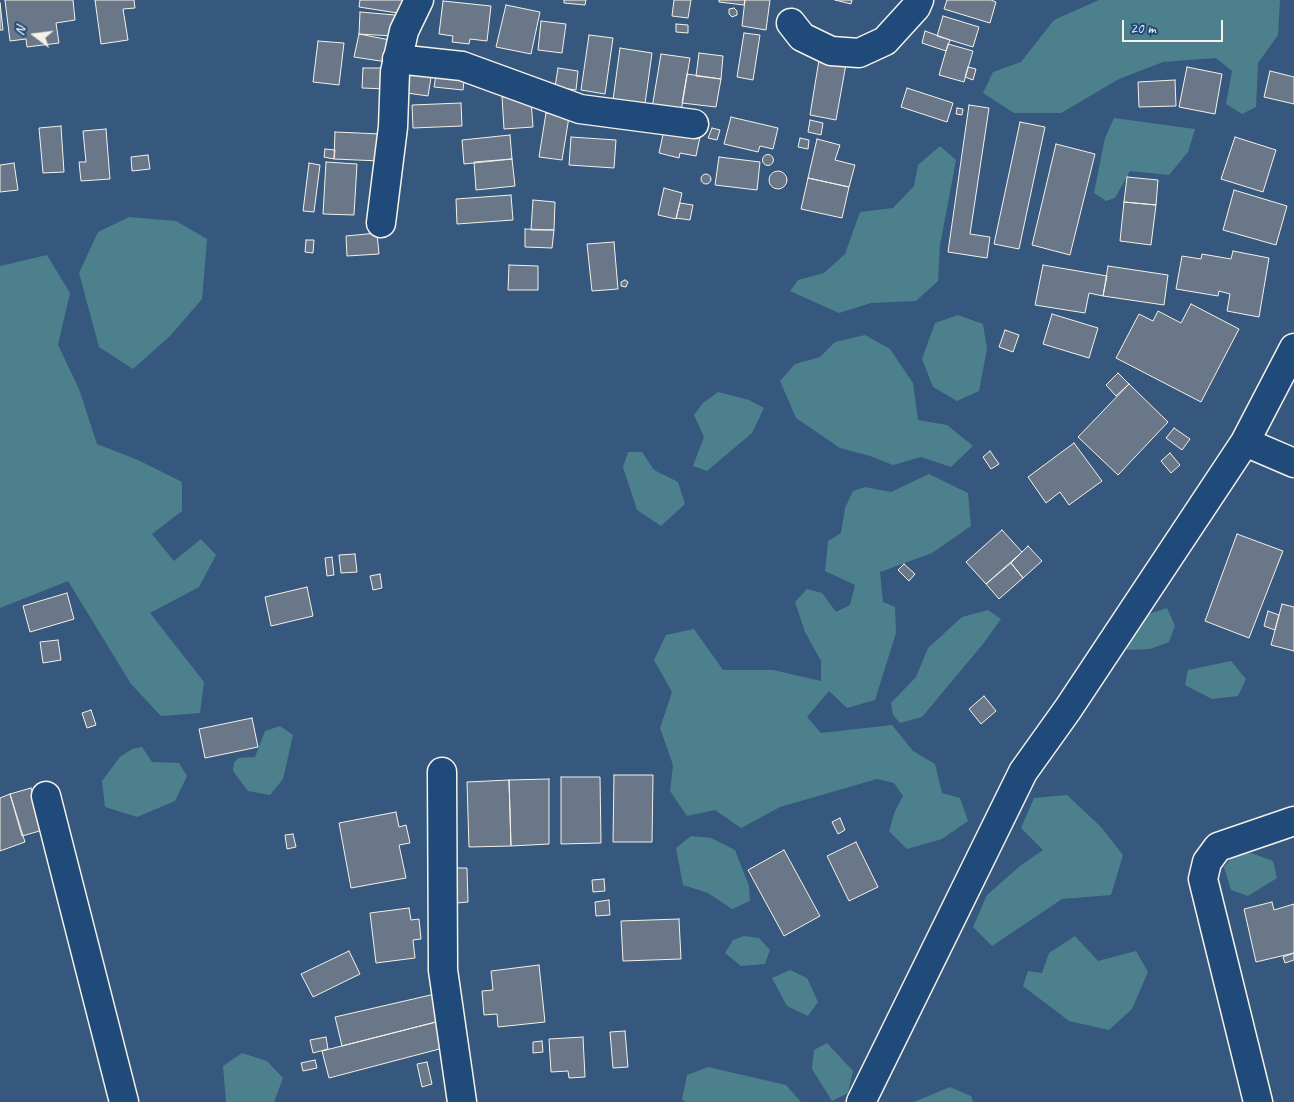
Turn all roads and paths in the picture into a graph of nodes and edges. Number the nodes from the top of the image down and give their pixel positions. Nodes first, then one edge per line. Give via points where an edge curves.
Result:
1 (419, 0) edge
2 (919, 0) edge
3 (791, 23) dead end
4 (397, 59) junction
5 (694, 124) dead end
6 (381, 223) dead end
7 (1294, 348) edge
8 (1245, 442) junction
9 (1294, 463) edge
10 (442, 772) dead end
11 (46, 796) dead end
12 (1294, 821) edge
13 (124, 1102) edge
14 (462, 1102) edge
15 (861, 1102) edge
16 (1258, 1102) edge

1 - 4 street via 404,31
2 - 3 street via 885,41 859,53 831,51 802,37
4 - 5 street via 462,66 580,109
4 - 6 street via 394,127
7 - 8 street
8 - 9 street
8 - 15 street via 1023,772
10 - 14 street via 443,970
11 - 13 street
12 - 16 street via 1218,847 1207,862 1203,879

